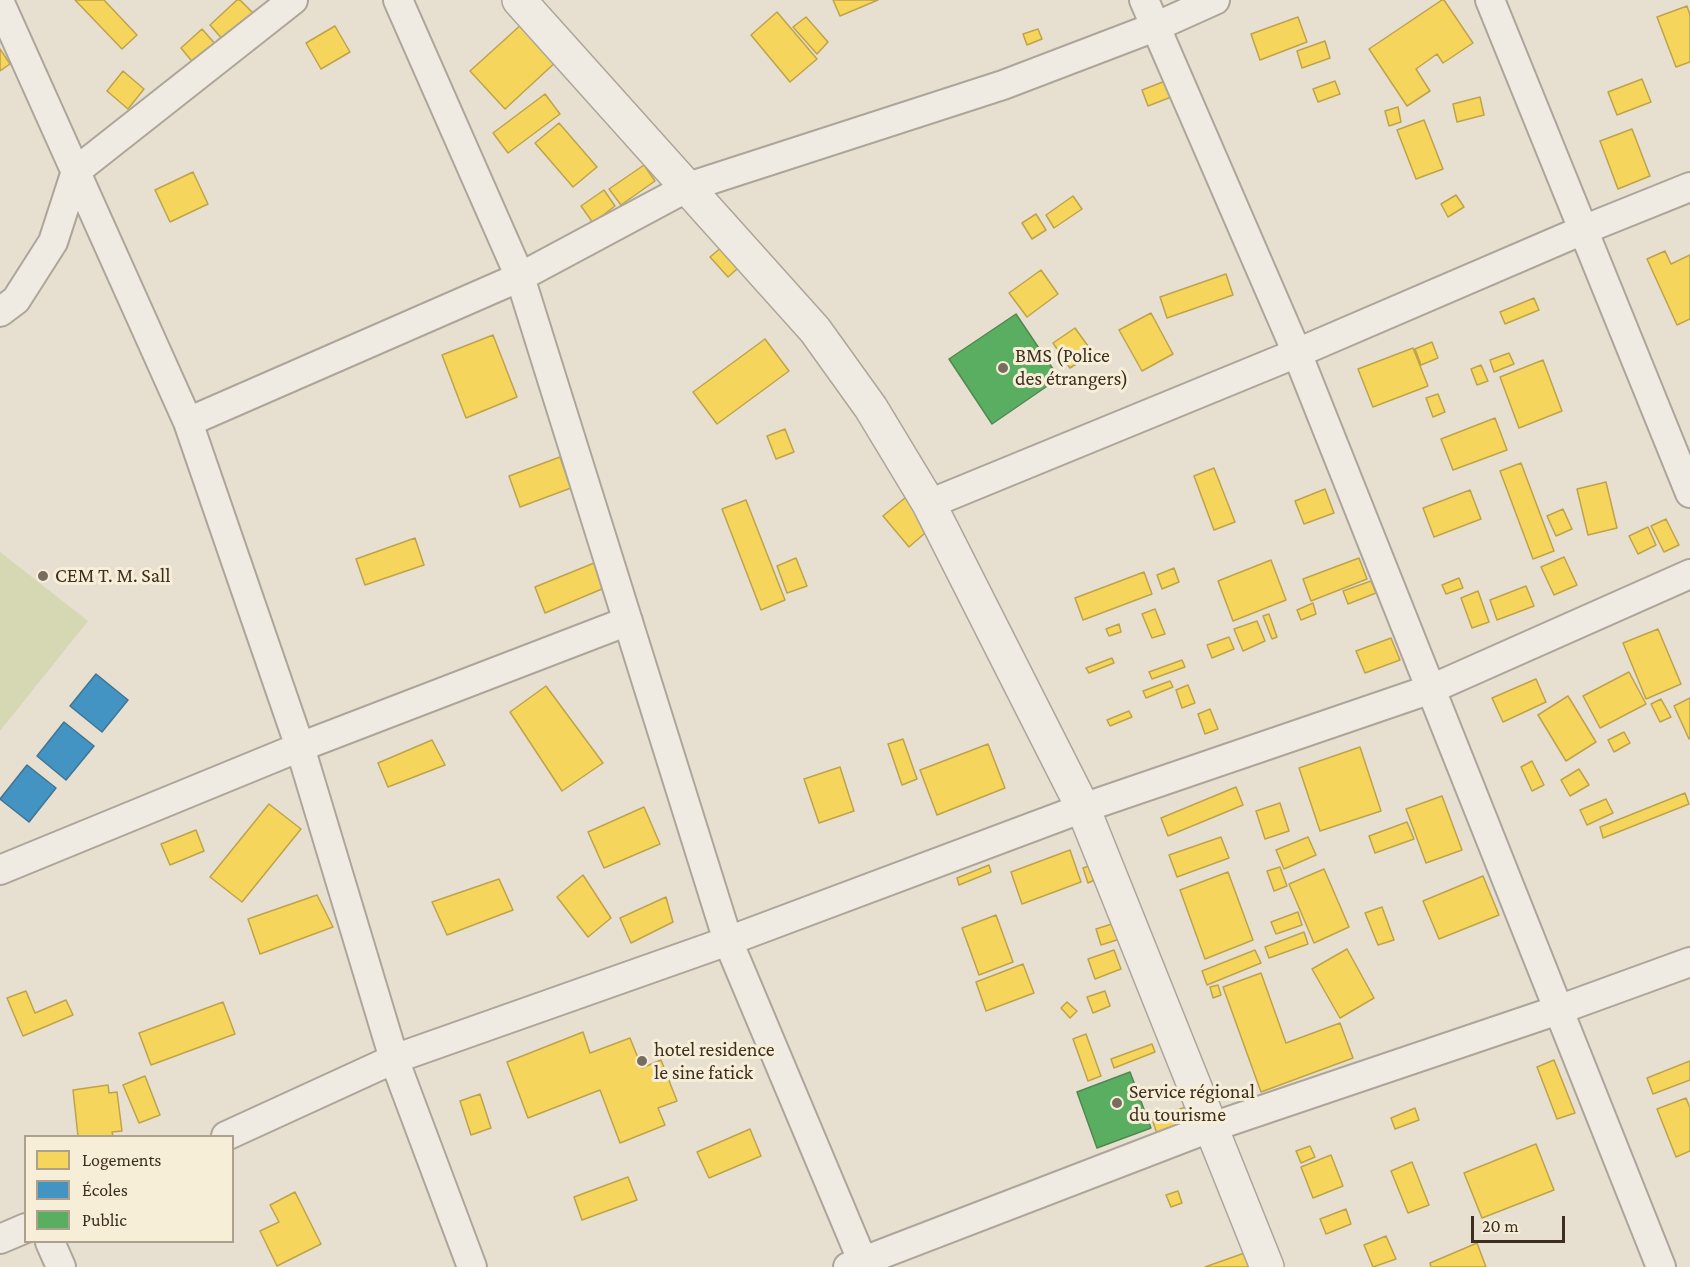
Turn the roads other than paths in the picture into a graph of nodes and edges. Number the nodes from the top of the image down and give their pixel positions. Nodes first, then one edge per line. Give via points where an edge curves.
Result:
1 (293, 0) edge
2 (398, 0) edge
3 (519, 0) edge
4 (1144, 0) edge
5 (1215, 0) edge
6 (1490, 0) edge
7 (0, 3) edge
8 (1155, 27) junction
9 (76, 171) junction
10 (688, 187) junction
11 (1690, 187) edge
12 (1583, 230) junction
13 (520, 277) junction
14 (0, 312) edge
15 (1297, 352) junction
16 (188, 422) junction
17 (1690, 493) edge
18 (929, 504) junction
19 (1690, 574) edge
20 (628, 621) junction
21 (1431, 688) junction
22 (300, 747) junction
23 (1083, 808) junction
24 (0, 870) edge
25 (728, 941) junction
26 (1690, 962) edge
27 (1558, 1010) junction
28 (394, 1059) junction
29 (1212, 1127) junction
30 (230, 1135) edge
31 (24, 1229) edge
32 (0, 1239) edge
33 (50, 1243) edge
34 (859, 1265) edge
35 (61, 1267) edge
36 (472, 1267) edge
37 (1267, 1267) edge
38 (1661, 1267) edge

1 - 9 street
2 - 13 street
3 - 10 street
4 - 8 street
5 - 8 street
6 - 12 street
7 - 9 street
8 - 10 street via 1003,85
8 - 15 street
9 - 14 street via 52,242 16,300
9 - 16 street
10 - 13 street
10 - 18 street via 815,330 871,408
11 - 12 street
12 - 15 street
12 - 17 street
13 - 16 street
13 - 20 street
15 - 18 street
15 - 21 street
16 - 22 street
18 - 23 street
19 - 21 street
20 - 22 street
20 - 25 street
21 - 23 street
21 - 27 street
22 - 24 street
22 - 28 street
23 - 25 street
23 - 29 street
25 - 28 street
25 - 34 street
26 - 27 street
27 - 29 street
27 - 38 street
28 - 30 street
28 - 36 street
29 - 34 street
29 - 37 street
31 - 32 street
33 - 35 street

